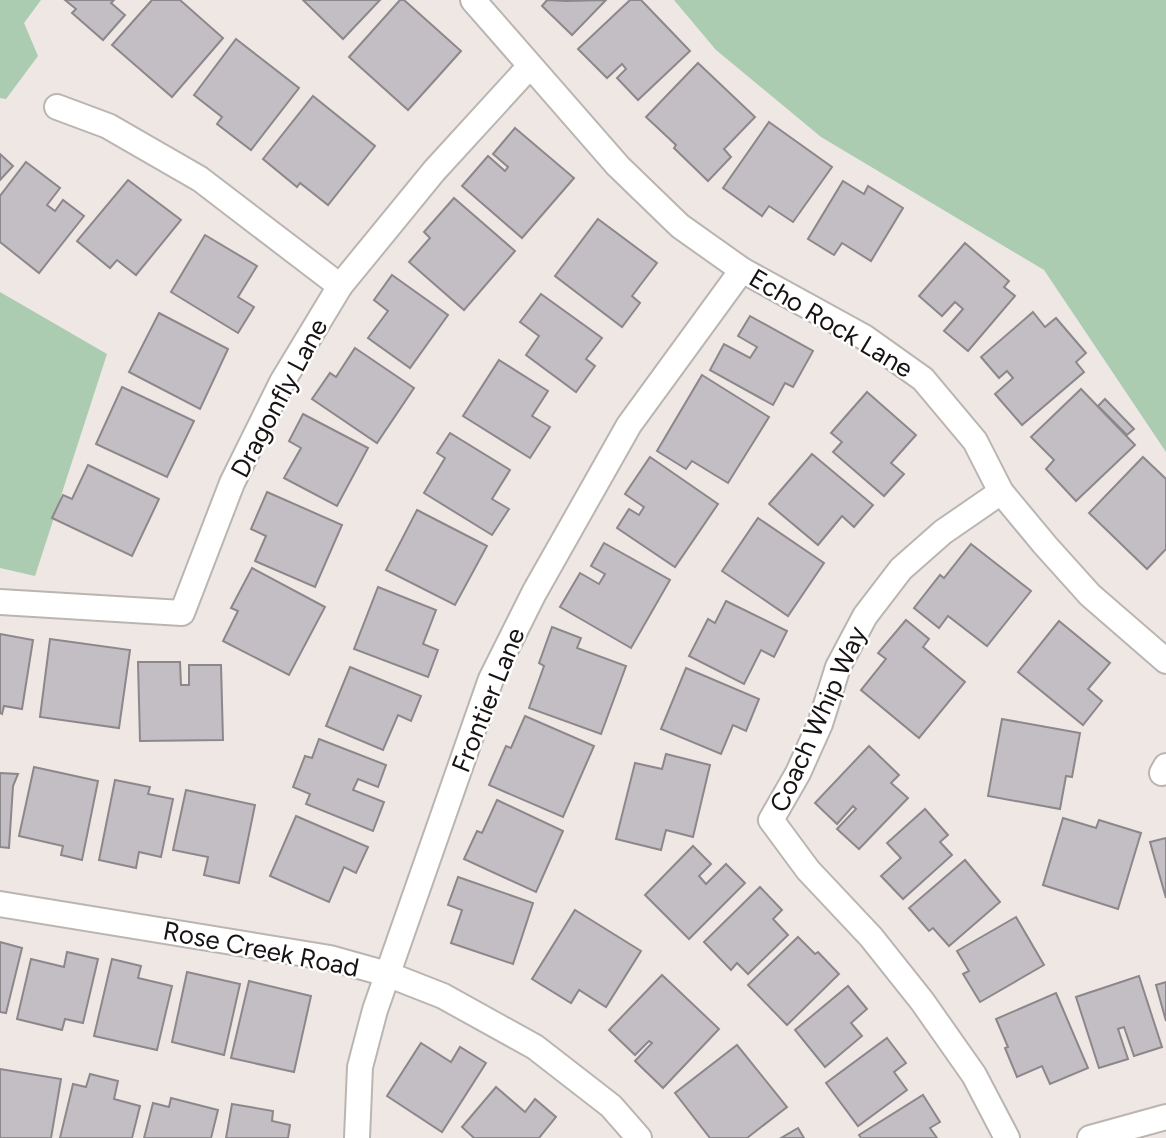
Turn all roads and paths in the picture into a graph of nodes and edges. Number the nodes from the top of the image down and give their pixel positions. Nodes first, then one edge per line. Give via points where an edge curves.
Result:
1 (473, 0) edge
2 (530, 66) junction
3 (57, 107) dead end
4 (742, 270) junction
5 (340, 286) junction
6 (1001, 492) junction
7 (0, 602) edge
8 (1166, 661) edge
9 (0, 904) edge
10 (387, 974) junction
11 (1166, 1117) edge
12 (356, 1138) edge
13 (639, 1138) edge
14 (1007, 1138) edge
15 (1090, 1138) edge

1 - 2 street, Echo Rock Lane
2 - 4 street, Echo Rock Lane via 618,166 671,217
2 - 5 street, Dragonfly Lane via 433,171
3 - 5 street via 108,126 200,178
4 - 6 street, Echo Rock Lane via 864,337 923,379 975,441
4 - 10 street, Frontier Lane via 629,425 534,593 491,680
5 - 7 street, Dragonfly Lane via 282,382 232,483 182,613
6 - 8 street, Echo Rock Lane via 1090,595
6 - 14 street, Coach Whip Way via 943,532 901,569 865,616 838,667 804,761 771,820 808,870 922,1001 974,1075
9 - 10 street, Rose Creek Road via 330,958
10 - 12 street, Frontier Lane via 360,1067
10 - 13 street, Rose Creek Road via 443,996 535,1047 611,1106
11 - 15 street

